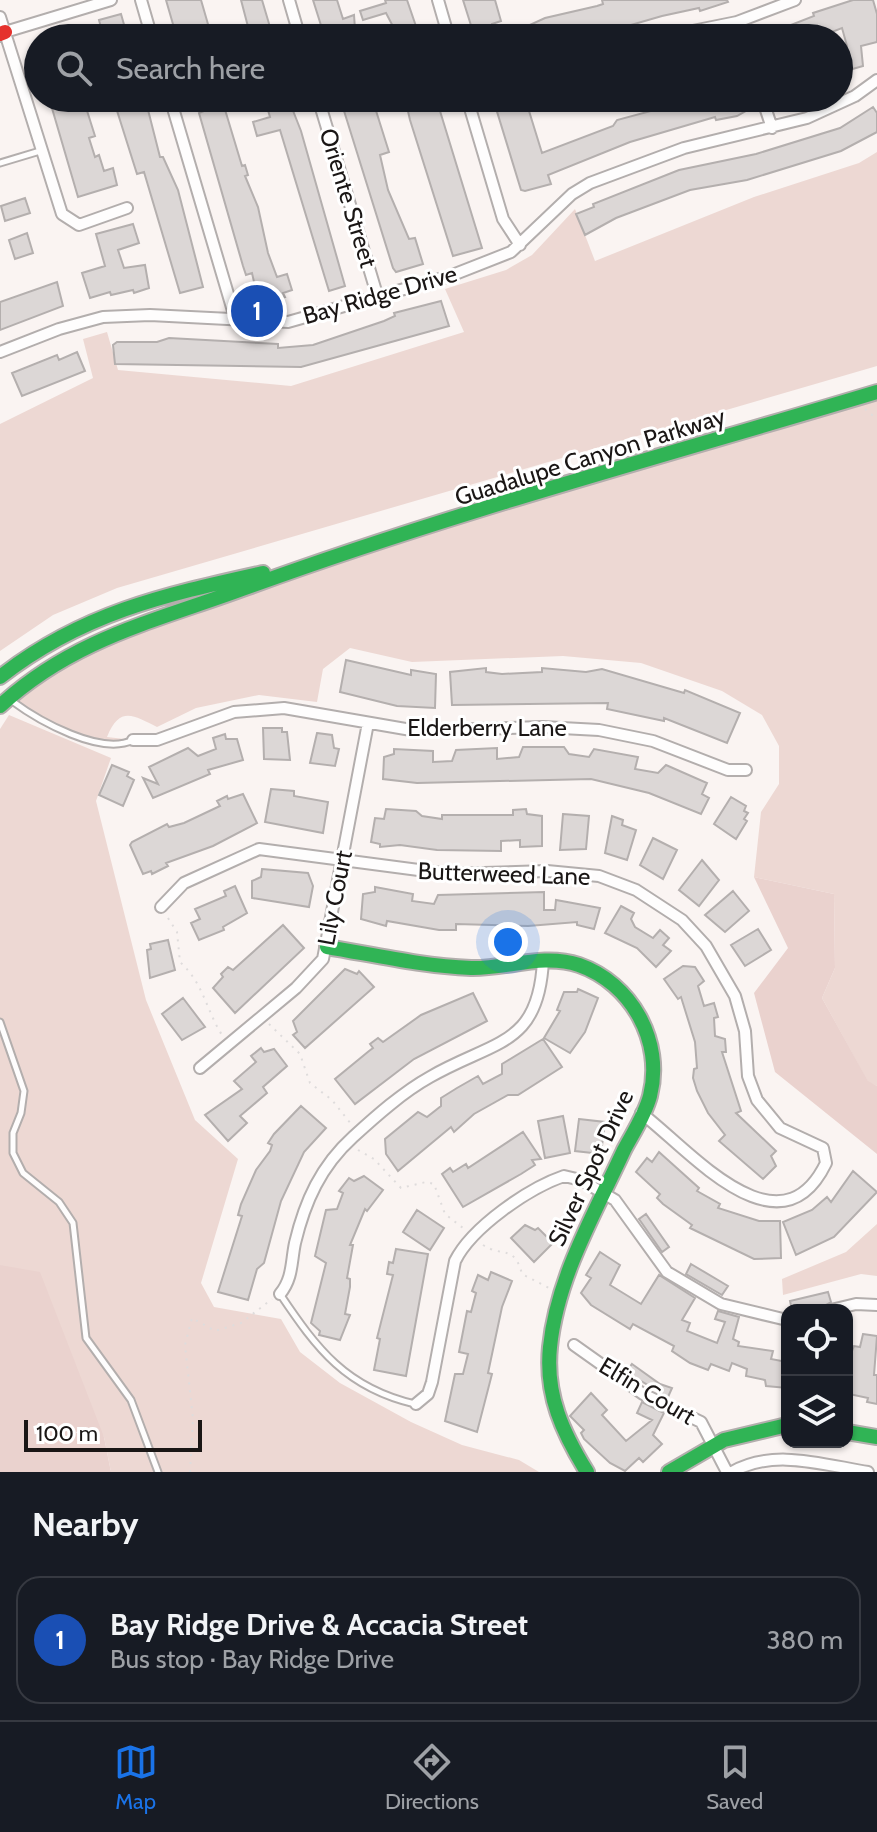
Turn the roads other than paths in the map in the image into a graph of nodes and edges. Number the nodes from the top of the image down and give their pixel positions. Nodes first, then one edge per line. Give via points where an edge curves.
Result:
1 (111, 0) edge
2 (141, 0) edge
3 (289, 0) edge
4 (438, 0) edge
5 (795, 0) edge
6 (0, 17) edge
7 (737, 22) joint
8 (32, 24) edge
9 (148, 24) edge
10 (296, 24) edge
11 (445, 24) edge
12 (727, 24) edge
13 (24, 26) edge
14 (2, 33) edge
15 (877, 80) edge
16 (853, 96) edge
17 (24, 101) edge
18 (27, 112) edge
19 (174, 112) edge
20 (322, 112) edge
21 (471, 112) edge
22 (767, 112) edge
23 (823, 112) edge
24 (772, 128) junction
25 (40, 151) junction
26 (0, 163) edge
27 (127, 208) dead end
28 (520, 245) junction
29 (378, 298) junction
30 (236, 321) junction
31 (0, 352) edge
32 (877, 392) edge
33 (315, 562) junction
34 (0, 677) edge
35 (4, 702) edge
36 (368, 723) junction
37 (133, 740) joint
38 (746, 770) dead end
39 (343, 861) junction
40 (161, 907) road end
41 (327, 947) junction
42 (543, 960) junction
43 (0, 1022) edge
44 (200, 1068) dead end
45 (641, 1113) junction
46 (605, 1193) junction
47 (280, 1294) joint
48 (853, 1305) edge
49 (877, 1305) edge
50 (781, 1319) edge
51 (574, 1345) dead end
52 (416, 1404) joint
53 (781, 1426) edge
54 (853, 1433) edge
55 (877, 1437) edge
56 (713, 1444) junction
57 (158, 1472) edge
58 (587, 1472) edge
59 (669, 1472) edge
60 (730, 1472) edge
61 (868, 1472) edge

1 - 8 street
2 - 9 street
3 - 10 street
4 - 11 street
5 - 7 street
6 - 14 street
7 - 12 street
13 - 14 street
14 - 17 street
15 - 16 street, Bay Ridge Drive
18 - 25 street
19 - 30 street
20 - 29 street, Oriente Street
21 - 28 street via 503,219
22 - 24 street
23 - 24 street, Bay Ridge Drive
24 - 28 street, Bay Ridge Drive via 684,148 590,183
25 - 26 lane
25 - 27 street via 56,203 67,219 86,224
28 - 29 street, Bay Ridge Drive via 500,258
29 - 30 street, Bay Ridge Drive via 288,322
30 - 31 street, Bay Ridge Drive via 103,317
32 - 33 main road, Guadalupe Canyon Parkway
33 - 34 main road, Guadalupe Canyon Parkway via 101,613 44,643
33 - 35 main road, Guadalupe Canyon Parkway via 88,641 43,668
35 - 37 lane via 109,746
36 - 37 street, Elderberry Lane via 297,710 257,709 211,717 157,740
36 - 38 street, Elderberry Lane via 417,731 599,730 653,741 728,770
36 - 39 street, Lily Court
39 - 40 street, Butterweed Lane via 259,849 184,883
39 - 41 street, Lily Court
39 - 45 street, Butterweed Lane via 449,874 560,872 599,876 636,890 682,920 706,946 735,996 757,1100 780,1128 823,1148 827,1157 811,1184 787,1198 755,1198 710,1175
41 - 42 main road, Silver Spot Drive via 474,969
41 - 44 street, Lily Court via 315,970
42 - 45 main road, Silver Spot Drive via 594,972 636,1009 654,1062 650,1099
42 - 47 street via 539,1001 526,1024 503,1042 427,1079 354,1135 324,1169 298,1233 289,1283
43 - 57 lane via 24,1091 12,1142 23,1173 59,1202 73,1223 86,1338 131,1400
45 - 46 main road, Silver Spot Drive
46 - 50 street via 620,1205 667,1272 728,1307
46 - 52 street via 564,1176 472,1235 455,1261 432,1382
46 - 58 main road, Silver Spot Drive via 562,1292 549,1357 549,1395 560,1432
47 - 52 lane via 311,1341 342,1371 379,1393
48 - 49 street
51 - 56 street, Elfin Court via 643,1394 694,1417
53 - 56 main road
54 - 55 main road
56 - 59 main road
56 - 60 street, Elfin Court
60 - 61 street via 786,1459

